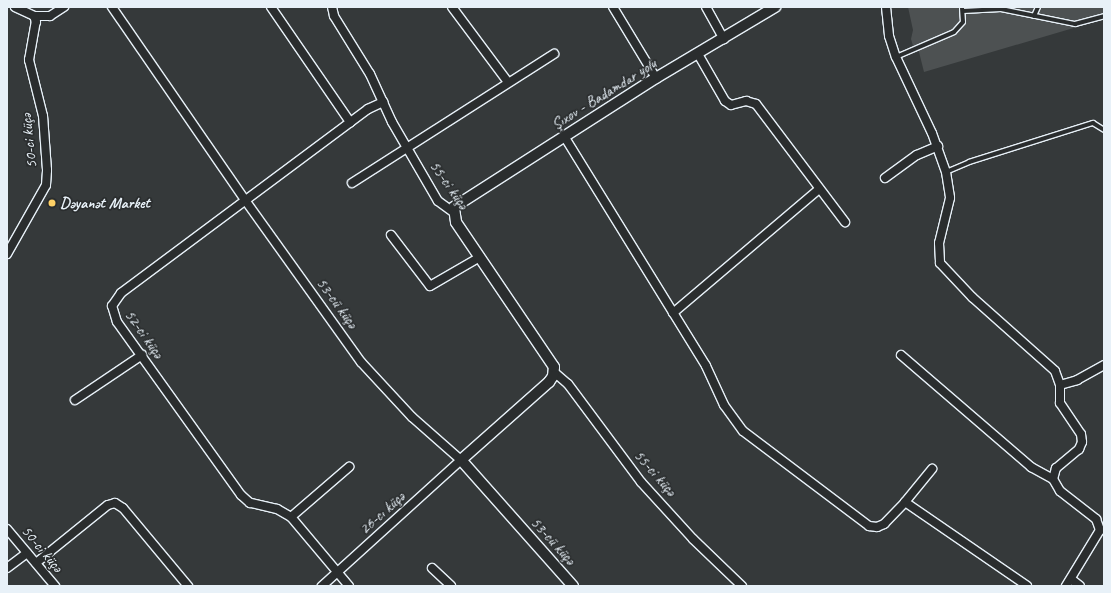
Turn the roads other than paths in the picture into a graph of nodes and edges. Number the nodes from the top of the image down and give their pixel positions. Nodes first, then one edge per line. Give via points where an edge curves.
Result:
1 (64, 7) edge
2 (112, 7) edge
3 (271, 7) edge
4 (332, 7) edge
5 (452, 7) edge
6 (613, 7) edge
7 (706, 7) edge
8 (775, 7) edge
9 (886, 7) edge
10 (1038, 7) edge
11 (19, 8) edge
12 (962, 9) edge
13 (34, 16) junction
14 (1034, 16) junction
15 (1104, 16) edge
16 (724, 39) junction
17 (554, 54) dead end
18 (698, 54) junction
19 (896, 57) junction
20 (656, 78) junction
21 (508, 82) junction
22 (383, 102) junction
23 (350, 122) junction
24 (1104, 130) edge
25 (564, 136) junction
26 (938, 146) junction
27 (406, 148) junction
28 (946, 172) junction
29 (885, 178) dead end
30 (352, 183) dead end
31 (819, 189) junction
32 (245, 200) junction
33 (452, 211) junction
34 (844, 222) dead end
35 (390, 235) dead end
36 (7, 254) edge
37 (480, 257) junction
38 (673, 312) junction
39 (142, 355) junction
40 (901, 355) dead end
41 (1104, 364) edge
42 (554, 372) junction
43 (1060, 385) junction
44 (75, 400) dead end
45 (461, 460) junction
46 (349, 467) dead end
47 (932, 469) dead end
48 (1053, 479) junction
49 (905, 502) junction
50 (291, 517) junction
51 (1102, 525) edge
52 (7, 529) edge
53 (27, 553) junction
54 (36, 563) junction
55 (7, 568) edge
56 (432, 568) dead end
57 (337, 573) junction
58 (1068, 583) edge
59 (55, 586) edge
60 (188, 586) edge
61 (322, 586) edge
62 (349, 586) edge
63 (451, 586) edge
64 (574, 586) edge
65 (742, 586) edge
66 (1027, 586) edge
67 (1080, 586) edge

1 - 13 street via 50,16
2 - 32 street, 53-cü küçə
3 - 23 street
4 - 22 street, 55-ci küçə via 334,16 370,74
5 - 21 street
6 - 20 street
7 - 16 street
8 - 16 street, Şıxov - Badamdar yolu
9 - 19 street via 889,36
10 - 14 lane
11 - 13 street
12 - 14 lane via 1001,9
12 - 19 lane via 963,22 954,32
13 - 36 street, 50-ci küçə via 36,22 29,60 43,116 48,170 46,185
14 - 15 lane via 1076,24
16 - 18 street, Şıxov - Badamdar yolu
17 - 21 street
18 - 20 street, Şıxov - Badamdar yolu
18 - 31 street via 725,101 732,105 746,101 756,104
19 - 26 street
20 - 25 street, Şıxov - Badamdar yolu
21 - 27 street
22 - 23 street, 52-ci küçə
22 - 27 street, 55-ci küçə
23 - 32 street, 52-ci küçə
24 - 28 lane via 1093,123 969,162
25 - 33 street, Şıxov - Badamdar yolu via 457,202
25 - 38 street
26 - 28 street
26 - 29 street via 917,155
27 - 30 street
27 - 33 street, 55-ci küçə via 438,201
28 - 43 street via 950,198 939,243 940,263 972,297 1055,371
31 - 34 street
31 - 38 street
32 - 39 street, 52-ci küçə via 114,300 112,313
32 - 45 street, 53-cü küçə via 376,380 412,417
33 - 37 street, 55-ci küçə via 456,222
35 - 37 street via 430,286
37 - 42 street, 55-ci küçə via 551,359
38 - 49 street via 706,366 724,405 743,431 869,526 877,527 884,524
39 - 44 street
39 - 50 street, 52-ci küçə via 241,495 250,503 277,509
40 - 48 street via 1031,467
41 - 43 street via 1077,380
42 - 45 street via 549,382
42 - 65 street, 55-ci küçə via 568,384 641,482 693,539
43 - 48 street via 1060,403 1076,423 1082,442 1079,448 1056,468
45 - 57 street, 26-cı küçə
45 - 64 street, 53-cü küçə
46 - 50 street
47 - 49 street
48 - 51 street via 1060,491
49 - 66 street
50 - 57 street, 52-ci küçə
51 - 58 street via 1098,536
52 - 53 street, 50-ci küçə
53 - 54 street, 50-ci küçə
53 - 55 street
54 - 59 street, 50-ci küçə
54 - 60 street via 108,505 116,503 123,508
56 - 63 street
57 - 61 street, 26-cı küçə
57 - 62 street, 52-ci küçə
58 - 67 street

